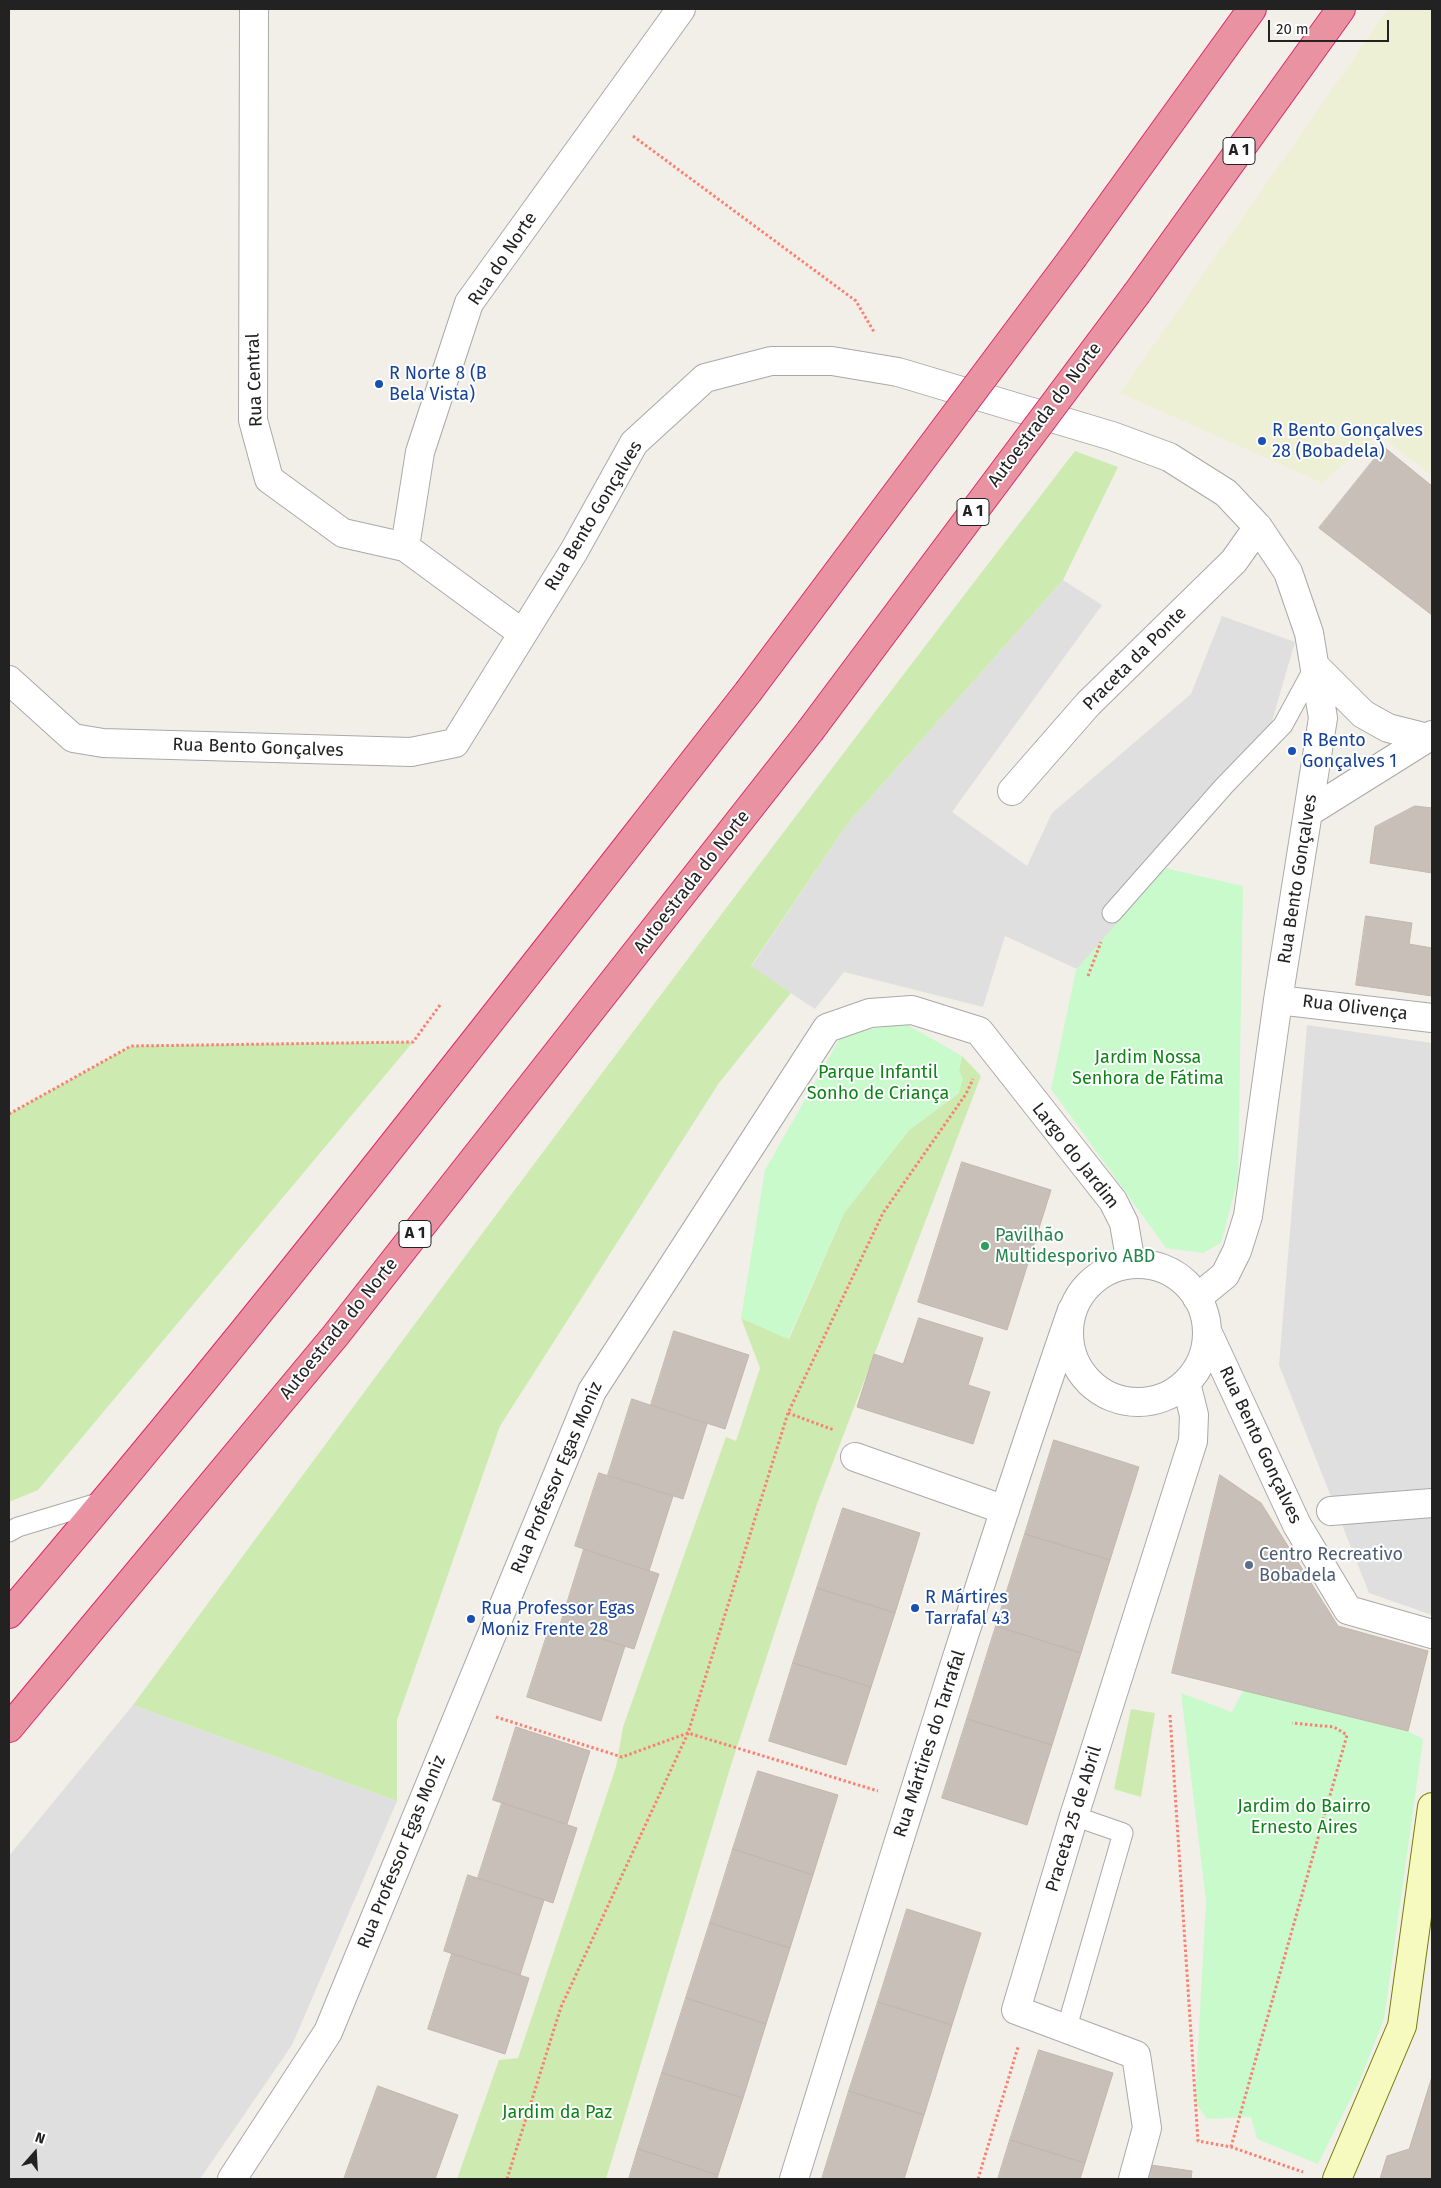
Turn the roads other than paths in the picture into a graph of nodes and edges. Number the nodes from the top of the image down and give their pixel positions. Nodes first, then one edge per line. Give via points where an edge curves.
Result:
1 (254, 9) edge
2 (681, 9) edge
3 (1252, 9) edge
4 (1341, 9) edge
5 (1258, 527) junction
6 (405, 546) junction
7 (522, 633) junction
8 (1315, 666) junction
9 (9, 680) edge
10 (1430, 737) edge
11 (1012, 791) dead end
12 (1309, 812) junction
13 (1112, 913) road end
14 (1278, 1000) junction
15 (1432, 1018) edge
16 (997, 1057) joint
17 (1131, 1264) junction
18 (1198, 1298) junction
19 (1072, 1310) junction
20 (1207, 1331) junction
21 (1186, 1383) junction
22 (855, 1457) road end
23 (105, 1501) junction
24 (1432, 1503) edge
25 (1005, 1510) junction
26 (1331, 1511) dead end
27 (9, 1532) edge
28 (9, 1614) edge
29 (1432, 1634) edge
30 (9, 1728) edge
31 (1432, 1807) edge
32 (1074, 1816) junction
33 (1067, 2027) junction
34 (232, 2179) edge
35 (794, 2179) edge
36 (1133, 2179) edge
37 (1338, 2179) edge

1 - 6 street, Rua Central via 253,420 270,479 343,533
2 - 6 street, Rua do Norte via 470,304 420,452
3 - 23 highway, bridge via 1074,256 748,692 277,1292
4 - 30 highway, Autoestrada do Norte / A 1, bridge via 1137,293 810,731 335,1336
5 - 7 street, Rua Bento Gonçalves via 1226,493 1169,457 1112,436 898,372 832,361 771,361 705,378 634,444 574,551
5 - 8 street, Rua Bento Gonçalves via 1288,572 1309,633
5 - 11 street, Praceta da Ponte via 1234,561 1088,704
6 - 7 street, Rua Central
7 - 9 street, Rua Bento Gonçalves via 455,743 411,752 103,743 73,738
8 - 10 street via 1363,714 1388,728
8 - 12 street, Rua Bento Gonçalves via 1323,718
8 - 13 lane via 1284,725 1224,786
10 - 12 street
12 - 14 street, Rua Bento Gonçalves
14 - 15 street, Rua Olivença
14 - 18 street, Rua Bento Gonçalves via 1248,1216 1225,1275
16 - 17 street, Largo do Jardim via 1113,1201 1124,1223
16 - 34 street, Rua Professor Egas Moniz via 978,1032 912,1010 870,1013 827,1028 592,1390 328,2032
17 - 18 street via 1151,1265 1169,1271
17 - 19 street via 1095,1278 1081,1292
18 - 20 street
19 - 21 street via 1068,1330 1070,1350 1079,1370 1092,1386 1109,1397 1129,1402 1150,1402 1169,1395
19 - 25 street, Rua Mártires do Tarrafal
20 - 21 street via 1205,1350 1198,1368
20 - 29 street, Rua Bento Gonçalves via 1297,1524 1348,1610
21 - 32 street, Praceta 25 de Abril via 1194,1415 1193,1441
22 - 25 street
23 - 27 lane
23 - 28 highway
24 - 26 street
25 - 35 street, Rua Mártires do Tarrafal
31 - 37 street via 1402,2026
32 - 33 lane via 1123,1833
32 - 33 street, Praceta 25 de Abril via 1016,2010
33 - 36 street via 1136,2055 1147,2128

